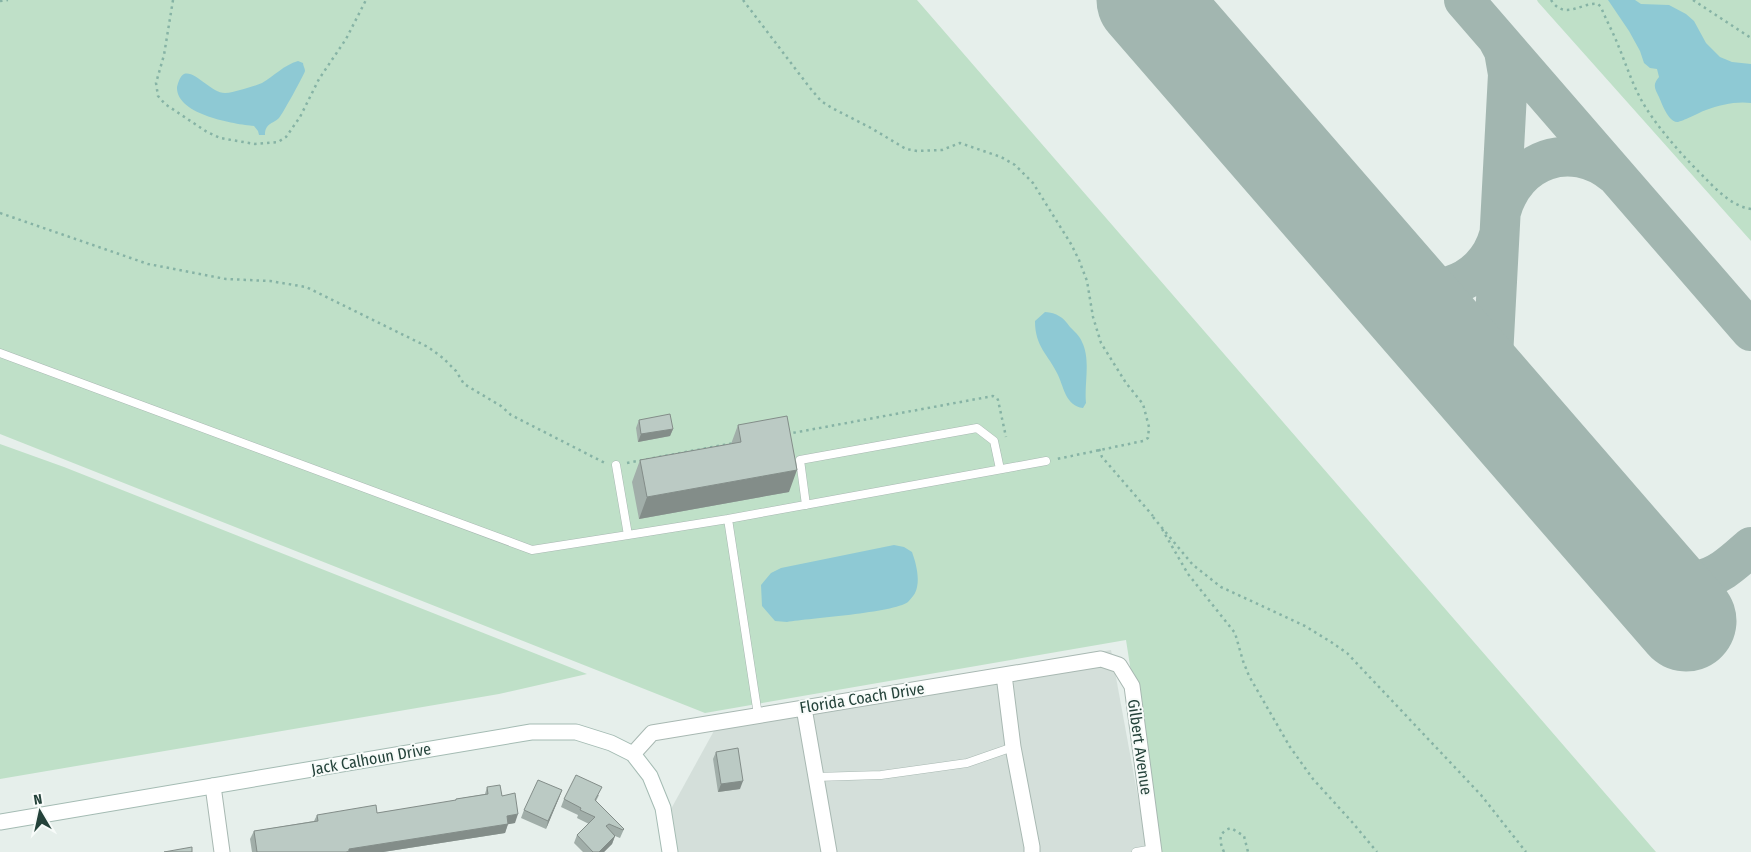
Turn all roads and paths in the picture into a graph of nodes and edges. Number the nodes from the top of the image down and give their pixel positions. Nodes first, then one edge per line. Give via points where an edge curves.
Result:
1 (8, 0) edge
2 (173, 0) edge
3 (366, 0) edge
4 (743, 0) edge
5 (1551, 0) edge
6 (1693, 0) edge
7 (0, 1) edge
8 (1751, 38) edge
9 (1751, 209) edge
10 (0, 213) edge
11 (0, 353) edge
12 (1149, 427) dead end
13 (1099, 449) dead end
14 (1046, 461) dead end
15 (613, 465) joint
16 (1000, 469) junction
17 (806, 505) junction
18 (1153, 517) junction
19 (728, 519) junction
20 (628, 535) junction
21 (1101, 659) joint
22 (1004, 675) junction
23 (804, 708) junction
24 (758, 715) junction
25 (1013, 747) junction
26 (632, 754) junction
27 (816, 777) junction
28 (213, 786) junction
29 (0, 822) edge
30 (1154, 851) edge
31 (222, 852) edge
32 (670, 852) edge
33 (829, 852) edge
34 (1032, 852) edge
35 (1136, 852) edge
36 (1224, 852) edge
37 (1248, 852) edge
38 (1377, 852) edge
39 (1526, 852) edge

1 - 7 path
2 - 3 path via 156,83 160,100 207,132 255,144 278,142 290,133
4 - 12 path via 810,88 832,108 906,149 942,150 960,144 1001,157 1015,165 1033,183 1079,260 1101,343 1143,404
5 - 9 path via 1557,7 1567,10 1590,4 1601,7 1636,91 1649,113 1670,141 1712,185 1729,200
6 - 8 path
10 - 15 path via 148,264 226,279 306,287 428,347 456,371 464,384 511,414
11 - 20 lane via 532,550
13 - 18 path
14 - 16 lane
15 - 20 lane
16 - 17 lane
16 - 17 lane via 994,441 977,428 800,460
17 - 19 lane
18 - 38 path via 1188,574 1235,633 1249,676 1290,747 1313,779
18 - 39 path via 1193,565 1221,587 1305,626 1347,653 1463,776
19 - 20 lane
19 - 24 lane
21 - 22 street, Florida Coach Drive
21 - 30 street, Gilbert Avenue via 1119,665 1132,686
22 - 23 street, Florida Coach Drive
22 - 25 street
23 - 24 street, Florida Coach Drive
23 - 27 street
24 - 26 street, Florida Coach Drive via 652,733
25 - 27 lane via 967,763 881,775
25 - 34 street
26 - 28 street, Jack Calhoun Drive via 611,743 576,732 531,732
26 - 32 street, Jack Calhoun Drive via 650,776 663,808
27 - 33 street
28 - 29 street, Jack Calhoun Drive
28 - 31 street
30 - 35 lane
36 - 37 path via 1221,836 1231,828 1244,836

